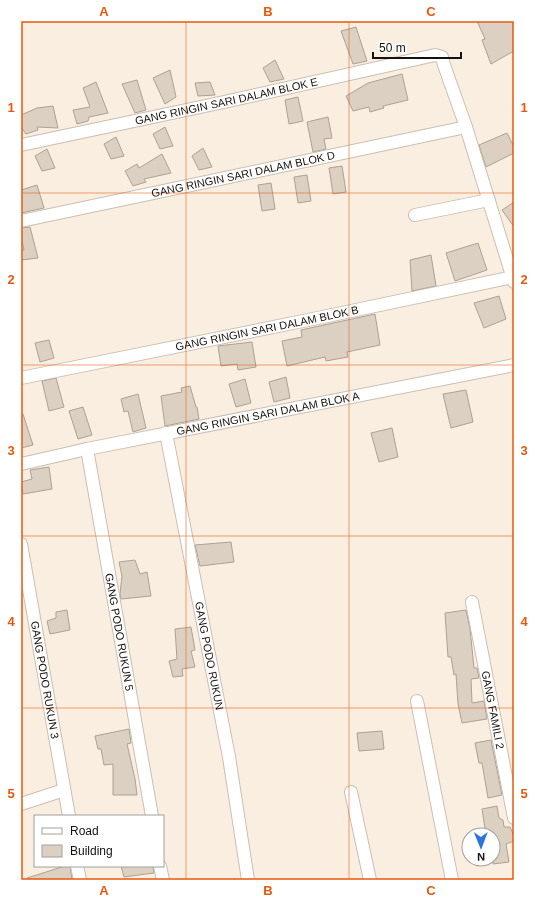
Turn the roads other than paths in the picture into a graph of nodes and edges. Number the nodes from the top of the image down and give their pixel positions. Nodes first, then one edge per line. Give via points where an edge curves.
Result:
1 (466, 127) junction
2 (21, 145) edge
3 (489, 200) junction
4 (415, 215) dead end
5 (21, 221) edge
6 (513, 279) edge
7 (514, 364) edge
8 (21, 378) edge
9 (166, 433) junction
10 (87, 449) junction
11 (21, 464) edge
12 (21, 544) edge
13 (472, 602) dead end
14 (417, 701) dead end
15 (64, 790) junction
16 (351, 792) dead end
17 (21, 804) edge
18 (69, 815) edge
19 (152, 815) edge
20 (514, 818) edge
21 (77, 867) edge
22 (160, 867) edge
23 (80, 880) edge
24 (162, 880) edge
25 (248, 880) edge
26 (370, 880) edge
27 (452, 880) edge

1 - 2 street, GANG RINGIN SARI DALAM BLOK E via 442,57 435,54 232,101
1 - 3 street
1 - 5 street, GANG RINGIN SARI DALAM BLOK D
3 - 4 street
3 - 6 street
6 - 8 street, GANG RINGIN SARI DALAM BLOK B
7 - 9 street, GANG RINGIN SARI DALAM BLOK A
9 - 10 street, GANG RINGIN SARI DALAM BLOK A
9 - 25 street, GANG PODO RUKUN via 229,757
10 - 11 street, GANG RINGIN SARI DALAM BLOK A
10 - 19 street, GANG PODO RUKUN 5
12 - 15 street, GANG PODO RUKUN 3
13 - 20 street, GANG FAMILI 2
14 - 27 street
15 - 17 street
15 - 18 street, GANG PODO RUKUN 3
16 - 26 street
21 - 23 street
22 - 24 street

